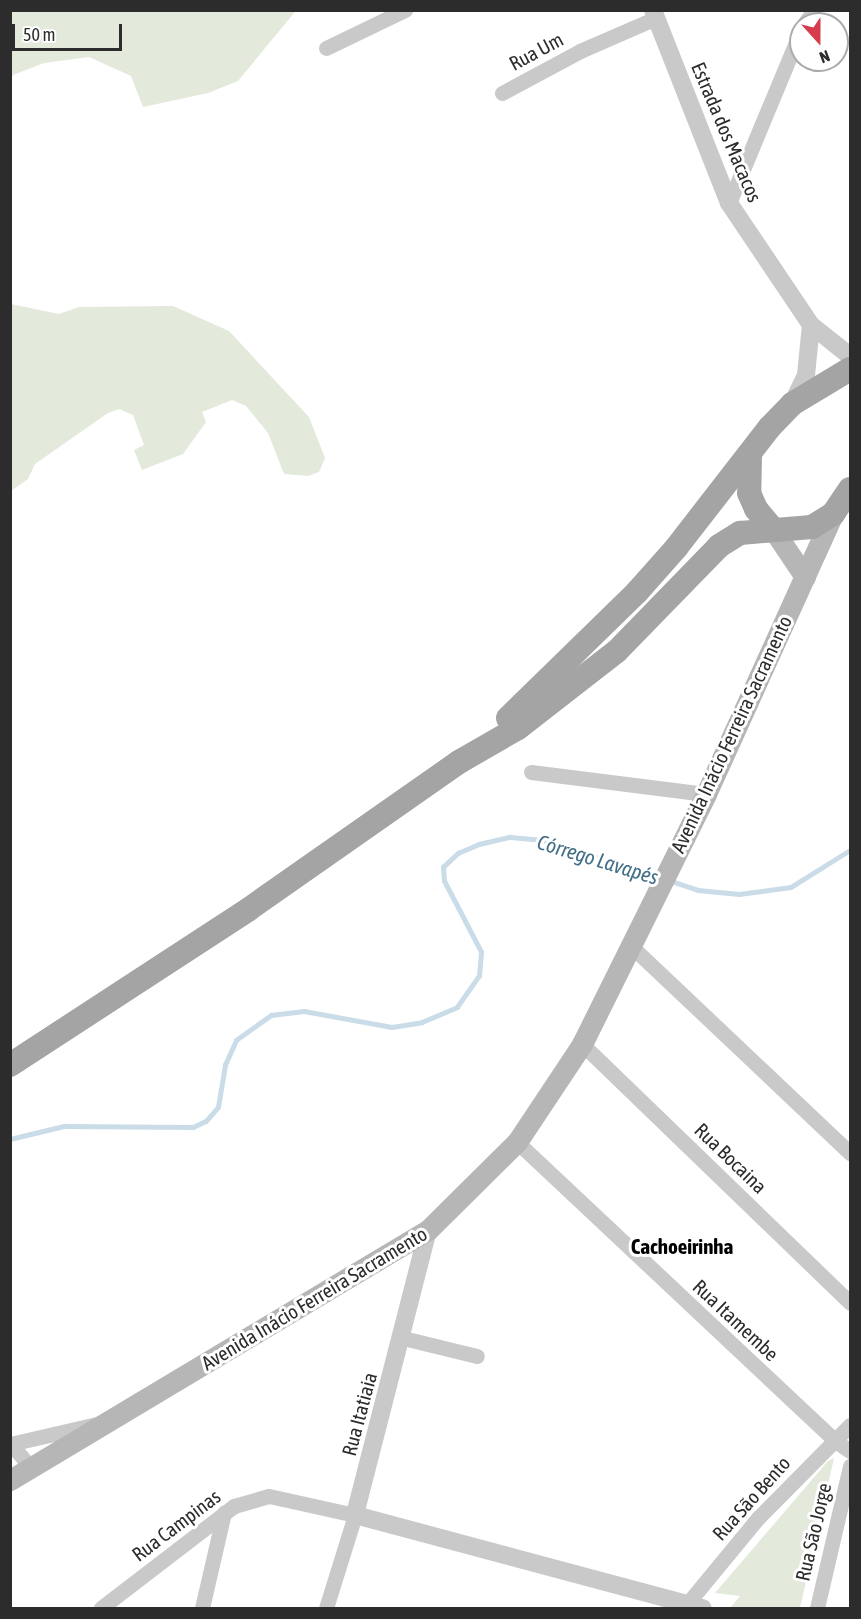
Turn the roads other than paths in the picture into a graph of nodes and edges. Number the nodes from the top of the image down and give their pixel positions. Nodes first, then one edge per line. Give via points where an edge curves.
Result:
1 (405, 10) edge
2 (654, 14) edge
3 (326, 48) dead end
4 (789, 59) edge
5 (502, 93) dead end
6 (729, 203) junction
7 (811, 325) junction
8 (850, 356) edge
9 (850, 369) edge
10 (792, 404) junction
11 (750, 454) junction
12 (850, 489) edge
13 (833, 514) junction
14 (772, 528) junction
15 (805, 577) junction
16 (459, 762) junction
17 (531, 772) dead end
18 (705, 794) junction
19 (630, 945) junction
20 (582, 1044) junction
21 (10, 1065) edge
22 (517, 1142) junction
23 (850, 1153) edge
24 (428, 1230) junction
25 (850, 1303) edge
26 (403, 1338) junction
27 (477, 1356) dead end
28 (111, 1421) junction
29 (850, 1425) edge
30 (834, 1440) junction
31 (11, 1444) edge
32 (850, 1451) edge
33 (850, 1466) edge
34 (30, 1467) junction
35 (10, 1480) edge
36 (224, 1513) junction
37 (355, 1515) junction
38 (695, 1606) edge
39 (101, 1608) edge
40 (202, 1608) edge
41 (326, 1608) edge
42 (817, 1608) edge

1 - 3 street
2 - 5 street, Rua Um
2 - 6 street, Estrada dos Macacos
4 - 6 street
6 - 7 street, Estrada dos Macacos
7 - 8 street, Estrada dos Macacos
7 - 10 street via 806,375
9 - 10 main road
10 - 11 main road
11 - 14 main road via 749,493
11 - 16 main road via 637,591 583,648
12 - 13 main road
13 - 14 main road via 798,530
13 - 15 main road, Avenida Inácio Ferreira Sacramento
14 - 15 main road
14 - 16 main road via 740,533 719,546 617,651 518,728
15 - 18 main road, Avenida Inácio Ferreira Sacramento via 768,650
16 - 21 main road via 249,909
17 - 18 street
18 - 19 main road, Avenida Inácio Ferreira Sacramento
19 - 20 main road, Avenida Inácio Ferreira Sacramento
19 - 23 street
20 - 22 main road, Avenida Inácio Ferreira Sacramento
20 - 25 street, Rua Bocaina
22 - 24 main road, Avenida Inácio Ferreira Sacramento
22 - 30 street, Rua Itamembe
24 - 26 street, Rua Itatiaia
24 - 28 main road, Avenida Inácio Ferreira Sacramento
26 - 27 street
26 - 37 street, Rua Itatiaia
28 - 31 street
28 - 34 main road, Avenida Inácio Ferreira Sacramento
29 - 30 street, Rua São Bento
30 - 32 street, Rua Itamembe
30 - 38 street, Rua São Bento via 758,1518
31 - 34 street
33 - 42 street, Rua São Jorge
34 - 35 main road, Avenida Inácio Ferreira Sacramento
36 - 37 street, Rua Campinas via 251,1498 269,1496
36 - 39 street, Rua Campinas
36 - 40 street
37 - 38 street
37 - 41 street, Rua Itatiaia

